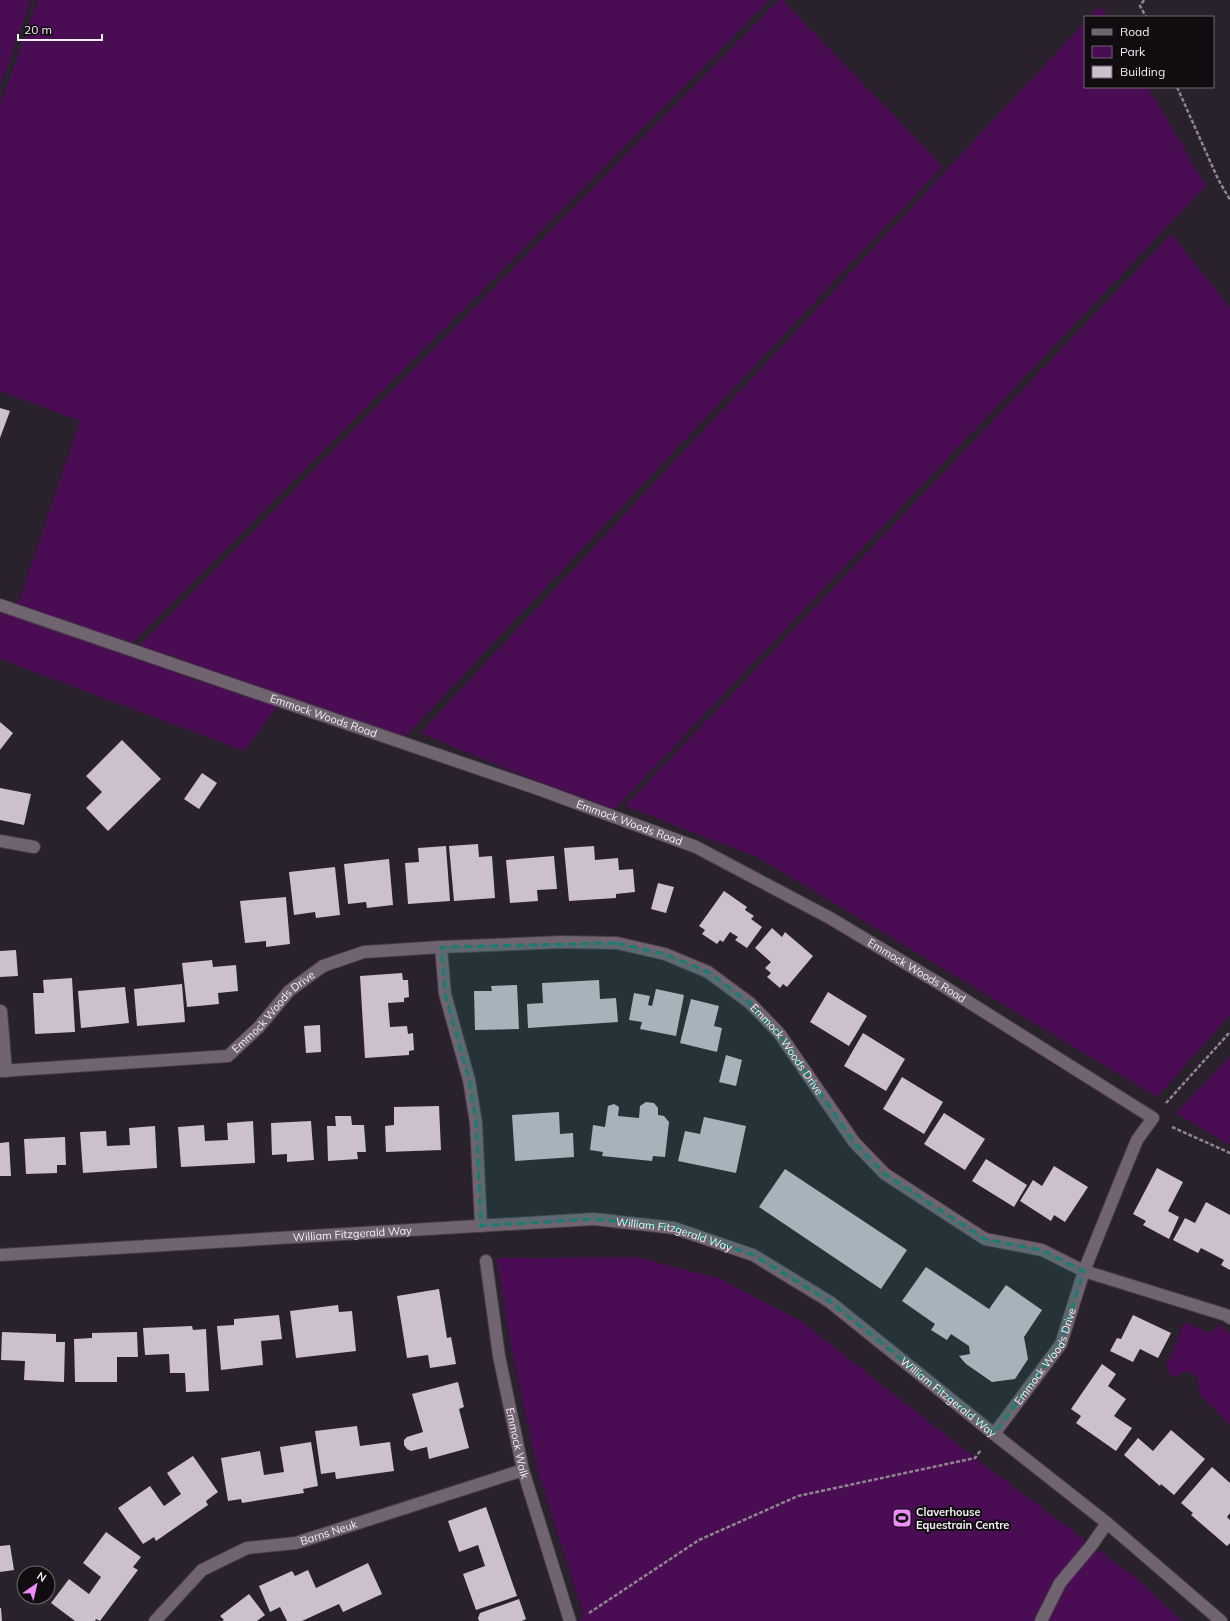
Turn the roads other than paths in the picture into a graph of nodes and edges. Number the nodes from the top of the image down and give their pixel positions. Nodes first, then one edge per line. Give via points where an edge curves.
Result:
1 (0, 605) edge
2 (0, 841) edge
3 (34, 847) dead end
4 (441, 947) junction
5 (1, 1011) dead end
6 (3, 1071) edge
7 (1124, 1174) joint
8 (481, 1226) junction
9 (0, 1256) edge
10 (486, 1261) dead end
11 (1084, 1271) junction
12 (1230, 1318) edge
13 (994, 1434) junction
14 (523, 1470) junction
15 (1107, 1523) junction
16 (154, 1621) edge
17 (570, 1621) edge
18 (1040, 1621) edge
19 (1221, 1621) edge

1 - 7 street, Emmock Woods Road via 534,787 696,846 830,918 1153,1118 1137,1140
2 - 3 street
4 - 6 street, Emmock Woods Drive via 364,952 323,966 289,991 259,1027 228,1056
4 - 8 street via 445,994 468,1080 476,1123
4 - 11 street, Emmock Woods Drive via 562,942 617,943 665,954 708,972 750,1003 779,1033 854,1142 885,1174 985,1239 1042,1250
5 - 6 street, Emmock Woods Drive
7 - 11 street, Emmock Woods Drive
8 - 9 street, William Fitzgerald Way
8 - 13 street, William Fitzgerald Way via 594,1219 674,1228 753,1255 830,1302
10 - 14 street, Emmock Walk via 499,1356
11 - 12 street, Emmock Woods Drive
11 - 13 street, Emmock Woods Drive via 1061,1344
13 - 15 street, William Fitzgerald Way
14 - 16 street, Barns Neuk via 296,1543 246,1548 202,1570
14 - 17 street, Emmock Walk
15 - 18 street via 1092,1546 1060,1582
15 - 19 street, William Fitzgerald Way

